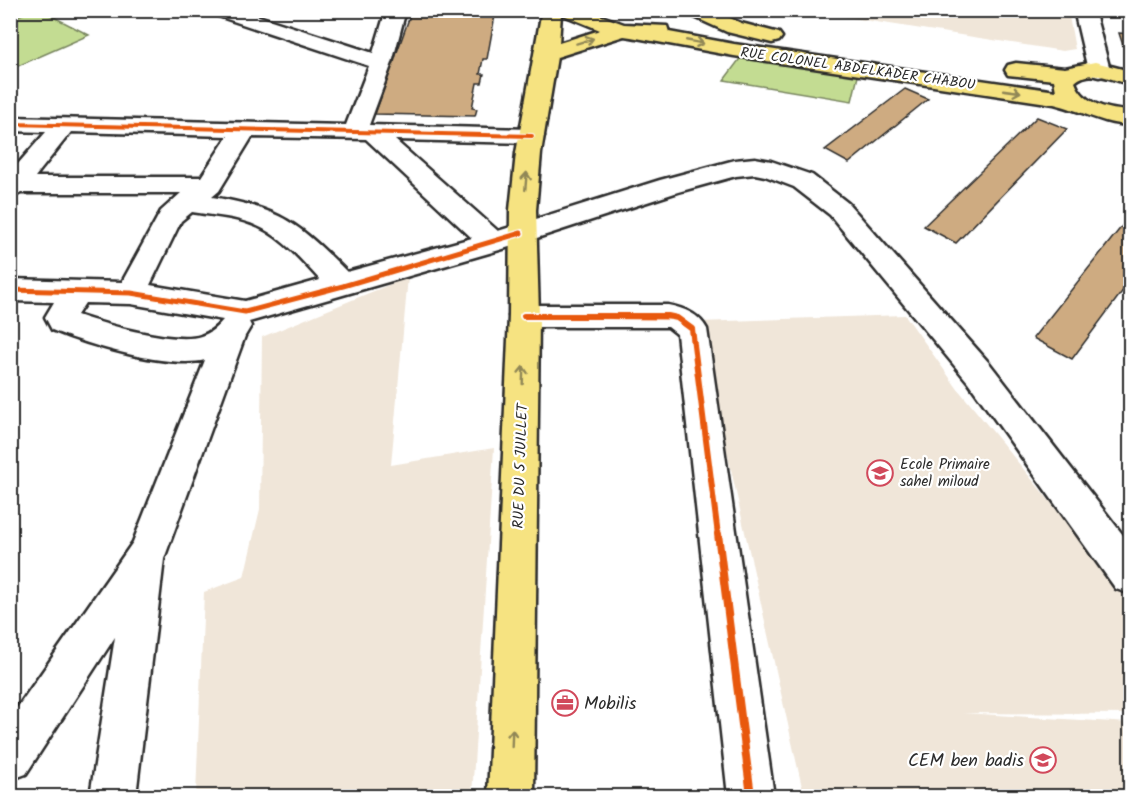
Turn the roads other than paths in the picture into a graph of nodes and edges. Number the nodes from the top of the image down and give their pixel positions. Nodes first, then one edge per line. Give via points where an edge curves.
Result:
1 (219, 10) edge
2 (396, 10) edge
3 (552, 10) edge
4 (568, 10) edge
5 (1084, 10) edge
6 (697, 11) edge
7 (295, 16) dead end
8 (275, 28) junction
9 (629, 31) junction
10 (549, 53) junction
11 (381, 63) junction
12 (1099, 70) junction
13 (1068, 75) junction
14 (1128, 76) edge
15 (1078, 102) junction
16 (1124, 118) edge
17 (10, 124) edge
18 (66, 125) junction
19 (244, 130) junction
20 (363, 132) junction
21 (532, 136) junction
22 (1131, 141) edge
23 (210, 185) junction
24 (12, 187) edge
25 (187, 202) junction
26 (507, 238) junction
27 (343, 286) junction
28 (10, 290) edge
29 (78, 290) junction
30 (131, 292) junction
31 (525, 316) junction
32 (238, 322) junction
33 (147, 554) junction
34 (1131, 575) edge
35 (10, 758) edge
36 (113, 796) edge
37 (511, 796) edge
38 (751, 796) edge

1 - 8 street
2 - 11 street
3 - 10 main road, RUE DU 5 JUILLET
4 - 9 main road, RUE COLONEL ABDELKADER CHABOU via 591,22
5 - 12 street
6 - 9 main road via 684,24 672,28
6 - 13 main road, RUE COLONEL ABDELKADER CHABOU via 734,28 811,44 897,58
7 - 8 street
8 - 11 street
10 -> 9 main road
9 -> 15 main road, RUE COLONEL ABDELKADER CHABOU
10 - 21 main road, RUE DU 5 JUILLET
11 - 20 street
12 - 13 main road, RUE COLONEL ABDELKADER CHABOU via 1080,70
12 - 14 main road, RUE COLONEL ABDELKADER CHABOU
13 - 15 main road via 1065,88
15 - 16 main road, RUE COLONEL ABDELKADER CHABOU via 1091,110
16 - 22 main road
17 - 18 street
18 - 19 street
18 - 24 street
19 - 20 street
19 - 23 street
20 - 21 street
20 - 26 street
26 -> 21 main road, RUE DU 5 JUILLET
23 - 24 street
23 - 25 street
25 - 27 street via 257,215 275,223
25 - 30 street via 170,217
26 - 27 street
26 - 31 main road, RUE DU 5 JUILLET via 521,265
26 - 34 street via 735,168 771,169 803,182 839,209 979,373
27 - 32 street
28 - 29 street
29 - 30 street
29 - 32 street via 60,317 63,321 166,350 200,349
30 - 32 street
37 -> 31 main road, RUE DU 5 JUILLET
31 - 38 street via 668,316 692,329
32 - 33 street
33 - 35 street
33 - 36 street

